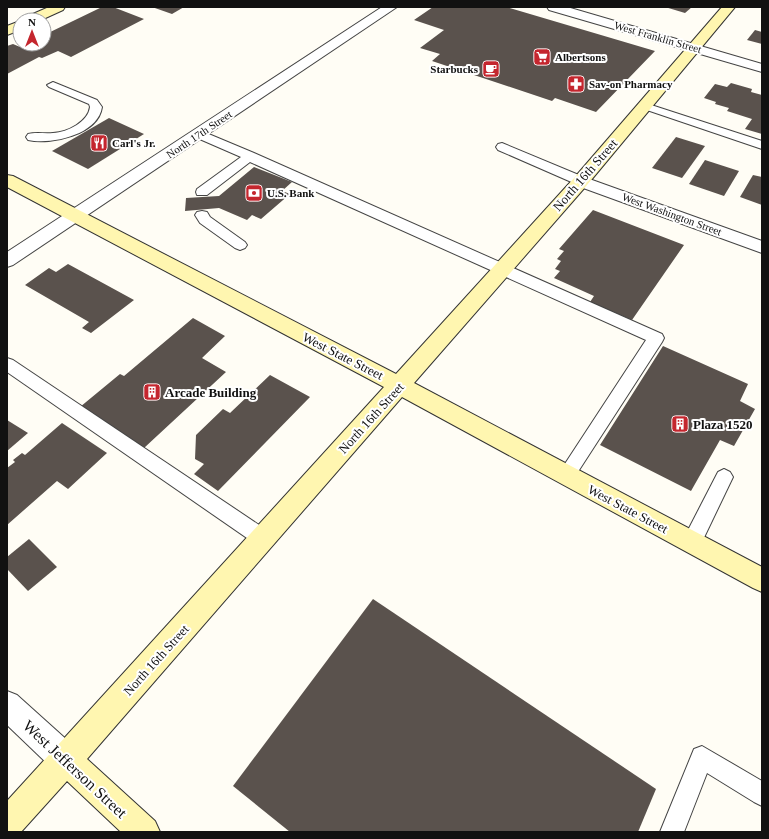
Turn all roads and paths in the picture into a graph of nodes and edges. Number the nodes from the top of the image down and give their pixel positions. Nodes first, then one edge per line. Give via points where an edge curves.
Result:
1 (59, 7) edge
2 (391, 7) edge
3 (553, 7) edge
4 (729, 7) edge
5 (48, 12) edge
6 (694, 48) junction
7 (762, 68) edge
8 (54, 85) dead end
9 (645, 106) junction
10 (199, 134) junction
11 (32, 137) dead end
12 (762, 145) edge
13 (502, 147) dead end
14 (250, 156) junction
15 (7, 180) edge
16 (581, 181) junction
17 (202, 192) dead end
18 (202, 215) dead end
19 (75, 216) junction
20 (240, 245) dead end
21 (762, 247) edge
22 (7, 261) edge
23 (503, 269) junction
24 (7, 364) edge
25 (400, 386) junction
26 (566, 476) junction
27 (724, 477) dead end
28 (264, 539) junction
29 (692, 542) junction
30 (762, 580) edge
31 (7, 705) edge
32 (66, 760) junction
33 (762, 794) edge
34 (7, 824) edge
35 (144, 832) edge
36 (672, 832) edge

1 - 5 main road
2 - 10 street, North 17th Street
3 - 6 street, West Franklin Street
4 - 6 main road, North 16th Street
6 - 7 street, West Franklin Street
6 - 9 main road, North 16th Street
8 - 11 lane via 93,102 96,106 94,116 68,135
9 - 12 lane
9 - 16 main road, North 16th Street
10 - 14 lane
10 - 19 street, North 17th Street
13 - 16 lane
14 - 17 lane
14 - 23 lane
15 - 19 main road, West State Street
16 - 21 street, West Washington Street
16 - 23 main road, North 16th Street
18 - 20 lane via 205,220
19 - 22 street, North 17th Street
19 - 25 main road, West State Street
23 - 25 main road, North 16th Street
23 - 26 lane via 656,338
24 - 28 lane
25 - 26 main road, West State Street
25 - 28 main road, North 16th Street
26 - 29 main road, West State Street
27 - 29 lane
28 - 32 main road, North 16th Street
29 - 30 main road, West State Street
31 - 32 street, West Jefferson Street
32 - 34 main road, North 16th Street
32 - 35 main road, West Jefferson Street
33 - 36 lane via 702,757

